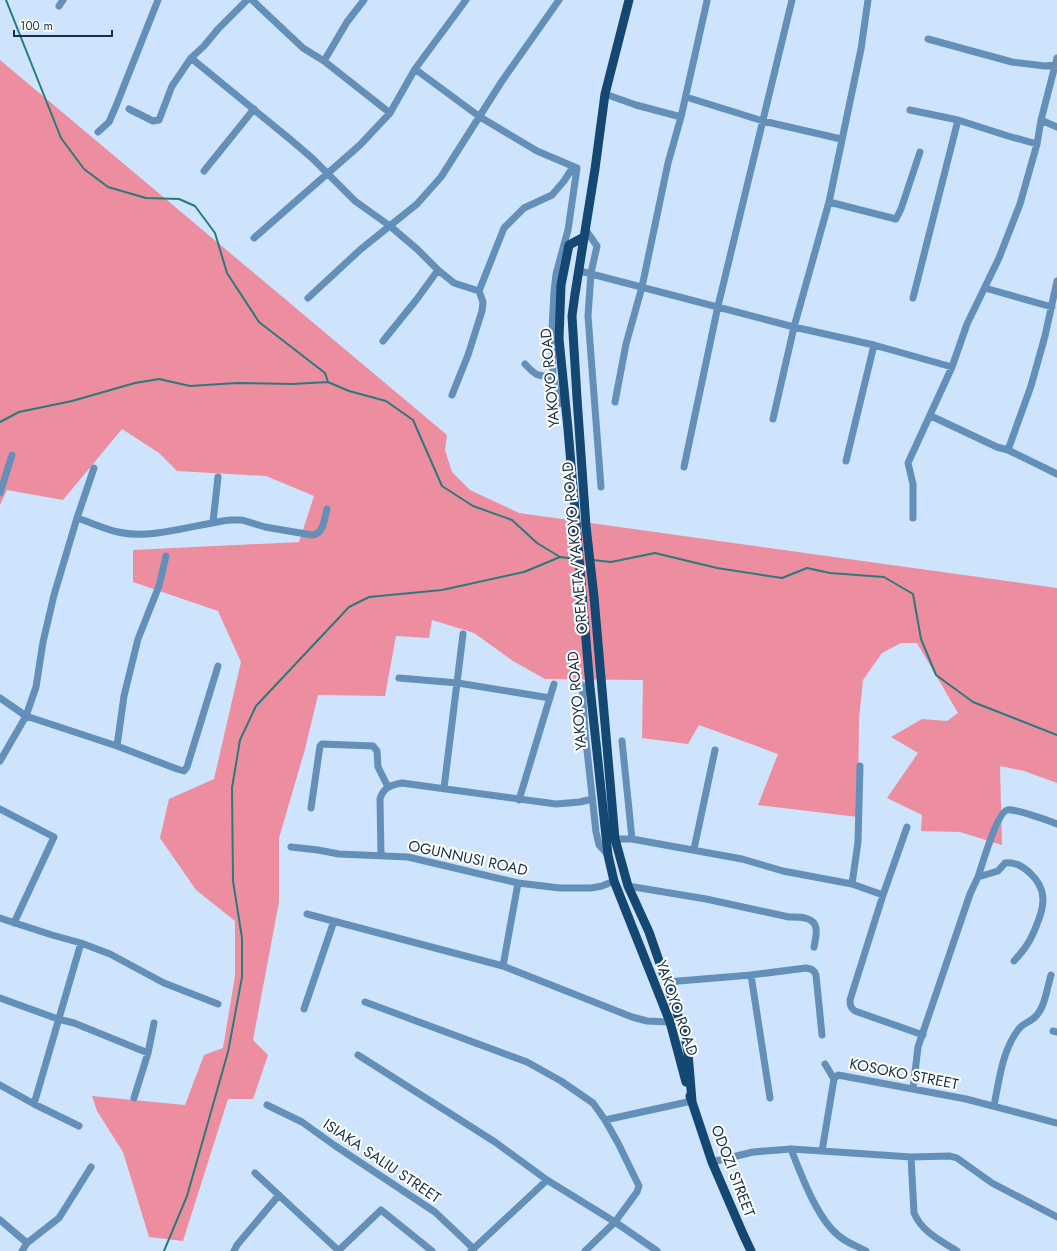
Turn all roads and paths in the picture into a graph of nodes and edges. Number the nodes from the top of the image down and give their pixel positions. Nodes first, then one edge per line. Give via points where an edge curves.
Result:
1 (158, 0) edge
2 (247, 0) edge
3 (252, 0) edge
4 (364, 0) edge
5 (466, 0) edge
6 (559, 0) edge
7 (629, 0) edge
8 (792, 0) edge
9 (868, 0) edge
10 (707, 1) edge
11 (928, 39) dead end
12 (191, 58) junction
13 (324, 61) junction
14 (1056, 62) edge
15 (415, 69) junction
16 (605, 94) junction
17 (686, 97) junction
18 (129, 109) dead end
19 (254, 109) junction
20 (910, 110) dead end
21 (390, 113) junction
22 (480, 117) junction
23 (681, 117) junction
24 (958, 120) junction
25 (1041, 120) junction
26 (763, 121) junction
27 (1057, 127) edge
28 (98, 132) dead end
29 (841, 139) junction
30 (1037, 144) junction
31 (920, 152) dead end
32 (574, 167) junction
33 (204, 171) dead end
34 (328, 174) junction
35 (829, 202) junction
36 (390, 226) junction
37 (585, 233) junction
38 (254, 238) dead end
39 (438, 270) junction
40 (580, 271) junction
41 (591, 274) junction
42 (1057, 281) edge
43 (642, 287) junction
44 (985, 288) junction
45 (479, 291) junction
46 (308, 298) dead end
47 (913, 298) dead end
48 (718, 306) junction
49 (1052, 307) junction
50 (794, 327) junction
51 (383, 341) dead end
52 (874, 345) junction
53 (525, 364) dead end
54 (952, 367) junction
55 (553, 376) junction
56 (452, 395) dead end
57 (615, 402) dead end
58 (559, 404) dead end
59 (931, 416) junction
60 (773, 419) dead end
61 (1008, 450) junction
62 (12, 455) dead end
63 (846, 462) dead end
64 (684, 467) dead end
65 (94, 468) dead end
66 (1057, 474) edge
67 (218, 477) dead end
68 (601, 487) dead end
69 (0, 494) edge
70 (327, 509) dead end
71 (77, 518) junction
72 (913, 518) dead end
73 (213, 522) junction
74 (166, 556) dead end
75 (463, 634) dead end
76 (218, 666) dead end
77 (399, 678) dead end
78 (458, 683) junction
79 (554, 684) dead end
80 (582, 685) dead end
81 (0, 698) edge
82 (550, 698) junction
83 (26, 716) junction
84 (622, 741) dead end
85 (116, 746) junction
86 (715, 750) dead end
87 (0, 761) edge
88 (860, 766) dead end
89 (388, 787) junction
90 (444, 788) junction
91 (592, 799) junction
92 (519, 800) junction
93 (311, 808) dead end
94 (0, 809) edge
95 (1057, 824) edge
96 (907, 826) dead end
97 (615, 839) junction
98 (632, 839) junction
99 (291, 847) dead end
100 (694, 850) junction
101 (608, 855) junction
102 (381, 856) junction
103 (978, 877) junction
104 (614, 880) junction
105 (518, 883) junction
106 (852, 884) junction
107 (628, 886) junction
108 (883, 895) junction
109 (307, 914) dead end
110 (0, 918) edge
111 (334, 921) junction
112 (14, 923) junction
113 (81, 942) junction
114 (814, 947) dead end
115 (1014, 960) dead end
116 (502, 966) junction
117 (752, 975) junction
118 (1051, 975) dead end
119 (667, 982) junction
120 (0, 998) edge
121 (365, 1002) dead end
122 (218, 1004) dead end
123 (304, 1009) dead end
124 (58, 1019) junction
125 (154, 1022) dead end
126 (670, 1022) junction
127 (822, 1035) dead end
128 (923, 1035) junction
129 (148, 1053) junction
130 (358, 1055) dead end
131 (826, 1064) dead end
132 (834, 1079) junction
133 (0, 1085) edge
134 (913, 1089) junction
135 (134, 1098) dead end
136 (770, 1098) dead end
137 (692, 1101) junction
138 (34, 1104) junction
139 (267, 1105) dead end
140 (994, 1106) junction
141 (606, 1120) junction
142 (1057, 1124) edge
143 (79, 1126) dead end
144 (791, 1149) junction
145 (822, 1151) junction
146 (911, 1157) junction
147 (712, 1162) junction
148 (91, 1167) dead end
149 (255, 1173) dead end
150 (547, 1180) junction
151 (279, 1195) junction
152 (1057, 1217) edge
153 (0, 1220) edge
154 (615, 1222) junction
155 (27, 1243) junction
156 (472, 1250) edge
157 (22, 1251) edge
158 (234, 1251) edge
159 (338, 1251) edge
160 (432, 1251) edge
161 (585, 1251) edge
162 (657, 1251) edge
163 (751, 1251) edge
164 (866, 1251) edge
165 (957, 1251) edge

1 - 28 street via 114,111
2 - 12 street
3 - 13 street via 303,48
4 - 13 street via 347,22
5 - 15 street
6 - 22 street
7 - 16 main road, OREMETA/YAKOYO ROAD
8 - 26 street
9 - 29 street via 861,49
10 - 17 street
11 - 14 street via 1012,62 1045,66
12 - 18 street via 172,86 158,120 153,121
12 - 19 street
13 - 21 street
14 - 25 street
15 - 21 street
15 - 22 street
16 - 23 street
16 - 37 main road, OREMETA/YAKOYO ROAD
17 - 23 street
17 - 26 street
19 - 33 street
19 - 34 street
20 - 24 street
21 - 34 street
22 - 32 street via 537,151
22 - 36 street via 441,177 417,204
23 - 43 street via 666,170
24 - 30 street
24 - 47 street
25 - 27 street
25 - 30 street
26 - 29 street
26 - 48 street
29 - 35 street
30 - 44 street via 1020,204
31 - 35 street via 896,219
32 - 45 street via 552,194 524,208 504,228
32 - 55 street via 577,170 568,230 556,274 554,292
34 - 36 street via 355,201
34 - 38 street
35 - 50 street
36 - 39 street
36 - 46 street via 360,249
37 - 40 main road, OREMETA/YAKOYO ROAD
37 - 41 street via 597,246
37 - 101 main road, YAKOYO ROAD via 569,245 561,285 559,340 597,761
39 - 45 street via 454,283
39 - 51 street
40 - 41 street
40 - 97 main road, OREMETA/YAKOYO ROAD via 572,316 586,526
41 - 43 street
41 - 68 street via 588,316
42 - 49 street
43 - 48 street
43 - 57 street via 626,344
44 - 49 street
44 - 54 street via 967,324
45 - 56 street via 483,302 482,310
48 - 50 street
48 - 64 street
49 - 61 street via 1031,386
50 - 52 street
50 - 60 street
52 - 54 street
52 - 63 street
53 - 55 street via 542,377
54 - 59 street
55 - 58 street
59 - 61 street
59 - 72 street via 908,463 913,484
61 - 66 street
62 - 69 street
65 - 71 street
67 - 73 street
70 - 73 street via 321,530 312,535 265,527 242,520
71 - 73 street via 117,532 133,534
71 - 83 street via 54,595 36,688
74 - 85 street via 159,586 138,639 124,696
75 - 78 street
76 - 85 street via 184,771
77 - 78 street
78 - 82 street
78 - 90 street
79 - 82 street
80 - 91 street
81 - 83 street
82 - 92 street
83 - 85 street
83 - 87 street
84 - 98 street
86 - 100 street
88 - 106 street via 858,842
89 - 90 street via 402,783
89 - 93 street via 378,767 377,751 373,746 322,744
89 - 102 street via 382,792 380,799
90 - 92 street
91 - 92 street via 556,804
91 - 101 street via 599,845
94 - 112 street via 54,837
95 - 103 street via 1010,809 1005,810 998,819
96 - 108 street
97 - 98 street
97 - 107 main road, OREMETA/YAKOYO ROAD
98 - 100 street
99 - 102 street, OGUNNUSI ROAD via 339,854
100 - 106 street
101 - 104 main road, YAKOYO ROAD
102 - 105 street, OGUNNUSI ROAD via 408,857
103 - 115 street via 998,871 1005,863 1012,862 1021,865 1041,887 1043,911 1030,941
103 - 128 street
104 - 105 street, OGUNNUSI ROAD via 591,888 560,888
104 - 126 main road, YAKOYO ROAD
105 - 116 street
106 - 108 street
107 - 114 street via 809,919 814,922 816,928
107 - 119 main road, OREMETA/YAKOYO ROAD via 649,932
108 - 128 street via 850,1005 855,1011
109 - 111 street
110 - 112 street
111 - 116 street
111 - 123 street
112 - 113 street
113 - 122 street via 164,982
113 - 124 street
116 - 126 street via 632,1017 647,1021
117 - 119 street
117 - 127 street via 806,968 815,971
117 - 136 street
118 - 140 street via 1041,1010 1018,1030 1009,1046
119 - 137 main road, OREMETA/YAKOYO ROAD via 685,1036
120 - 124 street
121 - 141 street via 527,1062 593,1103
124 - 129 street
124 - 138 street
125 - 129 street
126 - 137 main road, YAKOYO ROAD
128 - 134 street via 918,1047
129 - 135 street
130 - 150 street via 495,1142
131 - 132 street
132 - 134 street, KOSOKO STREET via 838,1075
132 - 145 street, KOSOKO STREET
133 - 138 street
134 - 140 street, KOSOKO STREET
137 - 141 street
137 - 147 main road, ODOZI STREET
138 - 143 street
139 - 156 street, ISIAKA SALIU STREET via 302,1122 435,1212
140 - 142 street, KOSOKO STREET
141 - 154 street via 639,1186
144 - 145 street
144 - 147 street via 753,1152
144 - 164 street via 807,1190 827,1224 847,1243
145 - 146 street
146 - 152 street via 957,1158 992,1183
146 - 165 street via 914,1214 927,1232
147 - 163 main road, ODOZI STREET
148 - 155 street via 59,1218
149 - 151 street
150 - 154 street
150 - 156 street
151 - 158 street
151 - 159 street
153 - 155 street
154 - 161 street
154 - 162 street
155 - 157 street
159 - 160 street via 381,1210

